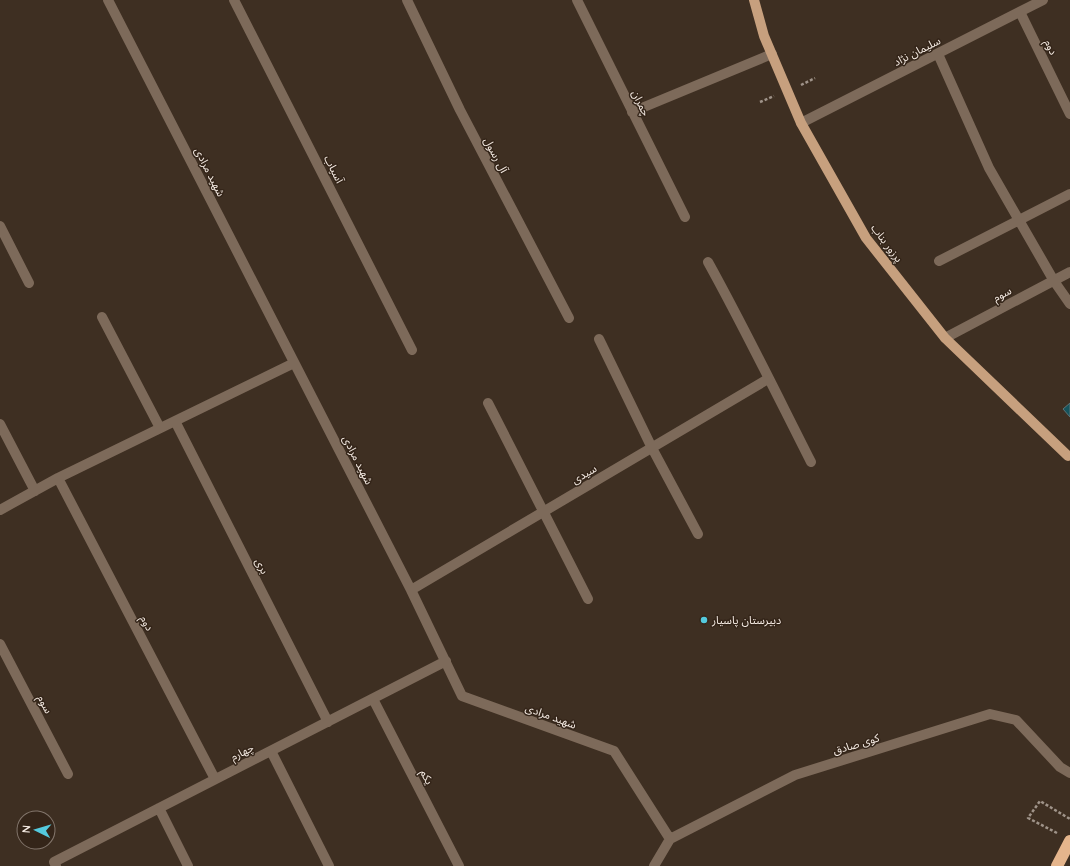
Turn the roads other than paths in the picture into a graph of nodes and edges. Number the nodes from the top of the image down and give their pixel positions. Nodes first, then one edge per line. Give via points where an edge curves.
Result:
1 (108, 0) edge
2 (234, 0) edge
3 (407, 0) edge
4 (577, 0) edge
5 (754, 0) edge
6 (1043, 0) edge
7 (1020, 12) junction
8 (772, 54) junction
9 (938, 54) junction
10 (632, 112) junction
11 (1070, 114) edge
12 (801, 123) junction
13 (1070, 194) edge
14 (685, 217) dead end
15 (1019, 221) junction
16 (0, 226) edge
17 (939, 261) dead end
18 (708, 262) dead end
19 (1070, 272) edge
20 (1054, 281) junction
21 (29, 283) dead end
22 (1070, 304) edge
23 (102, 317) dead end
24 (569, 318) dead end
25 (946, 338) junction
26 (600, 339) dead end
27 (412, 350) dead end
28 (294, 362) junction
29 (768, 379) junction
30 (488, 403) dead end
31 (175, 421) junction
32 (0, 424) edge
33 (160, 428) junction
34 (652, 448) junction
35 (1069, 458) edge
36 (811, 462) dead end
37 (58, 478) junction
38 (35, 491) junction
39 (0, 510) edge
40 (543, 512) junction
41 (698, 534) dead end
42 (411, 590) junction
43 (588, 599) dead end
44 (0, 644) edge
45 (446, 661) junction
46 (373, 699) junction
47 (328, 722) junction
48 (271, 751) junction
49 (1070, 773) edge
50 (68, 774) dead end
51 (215, 779) junction
52 (159, 808) junction
53 (1067, 838) edge
54 (670, 839) junction
55 (56, 866) edge
56 (188, 866) edge
57 (329, 866) edge
58 (459, 866) edge
59 (654, 866) edge
60 (1057, 866) edge

1 - 28 street, شهید مرادی
2 - 27 street, آسیاب
3 - 24 street, آل رسول via 460,110
4 - 10 street, چمران
5 - 8 main road, پرزور بناب
6 - 7 street, سلیمان نژاد
7 - 9 street, سلیمان نژاد
7 - 11 street, دوم
8 - 10 street
8 - 12 main road, پرزور بناب
9 - 12 street, سلیمان نژاد
9 - 15 street via 989,168
10 - 14 street, چمران
12 - 25 main road, پرزور بناب via 866,238
13 - 15 street
15 - 17 street
15 - 20 street
16 - 21 street
18 - 29 street via 738,316
19 - 20 street, سوم
20 - 22 street
20 - 25 street, سوم
23 - 33 street
25 - 35 main road, پرزور بناب
26 - 34 street
28 - 31 street
28 - 42 street, شهید مرادی
29 - 34 street, سیدی
29 - 36 street
30 - 40 street
31 - 33 street
31 - 47 street, بری
32 - 38 street
33 - 37 street
34 - 40 street, سیدی
34 - 41 street
37 - 38 street
37 - 51 street, دوم
38 - 39 street
40 - 42 street, سیدی
40 - 43 street
42 - 45 street, شهید مرادی
44 - 50 street, سوم
45 - 46 street, چهارم
45 - 54 street, شهید مرادی via 462,696 614,751
46 - 47 street, چهارم
46 - 58 street, یکم
47 - 48 street, چهارم
48 - 51 street, چهارم
48 - 57 street
49 - 54 street, کوی صادق via 1060,767 1016,720 990,714 795,775
51 - 52 street, چهارم
52 - 55 street, چهارم via 54,862
52 - 56 street
53 - 60 highway
54 - 59 street

